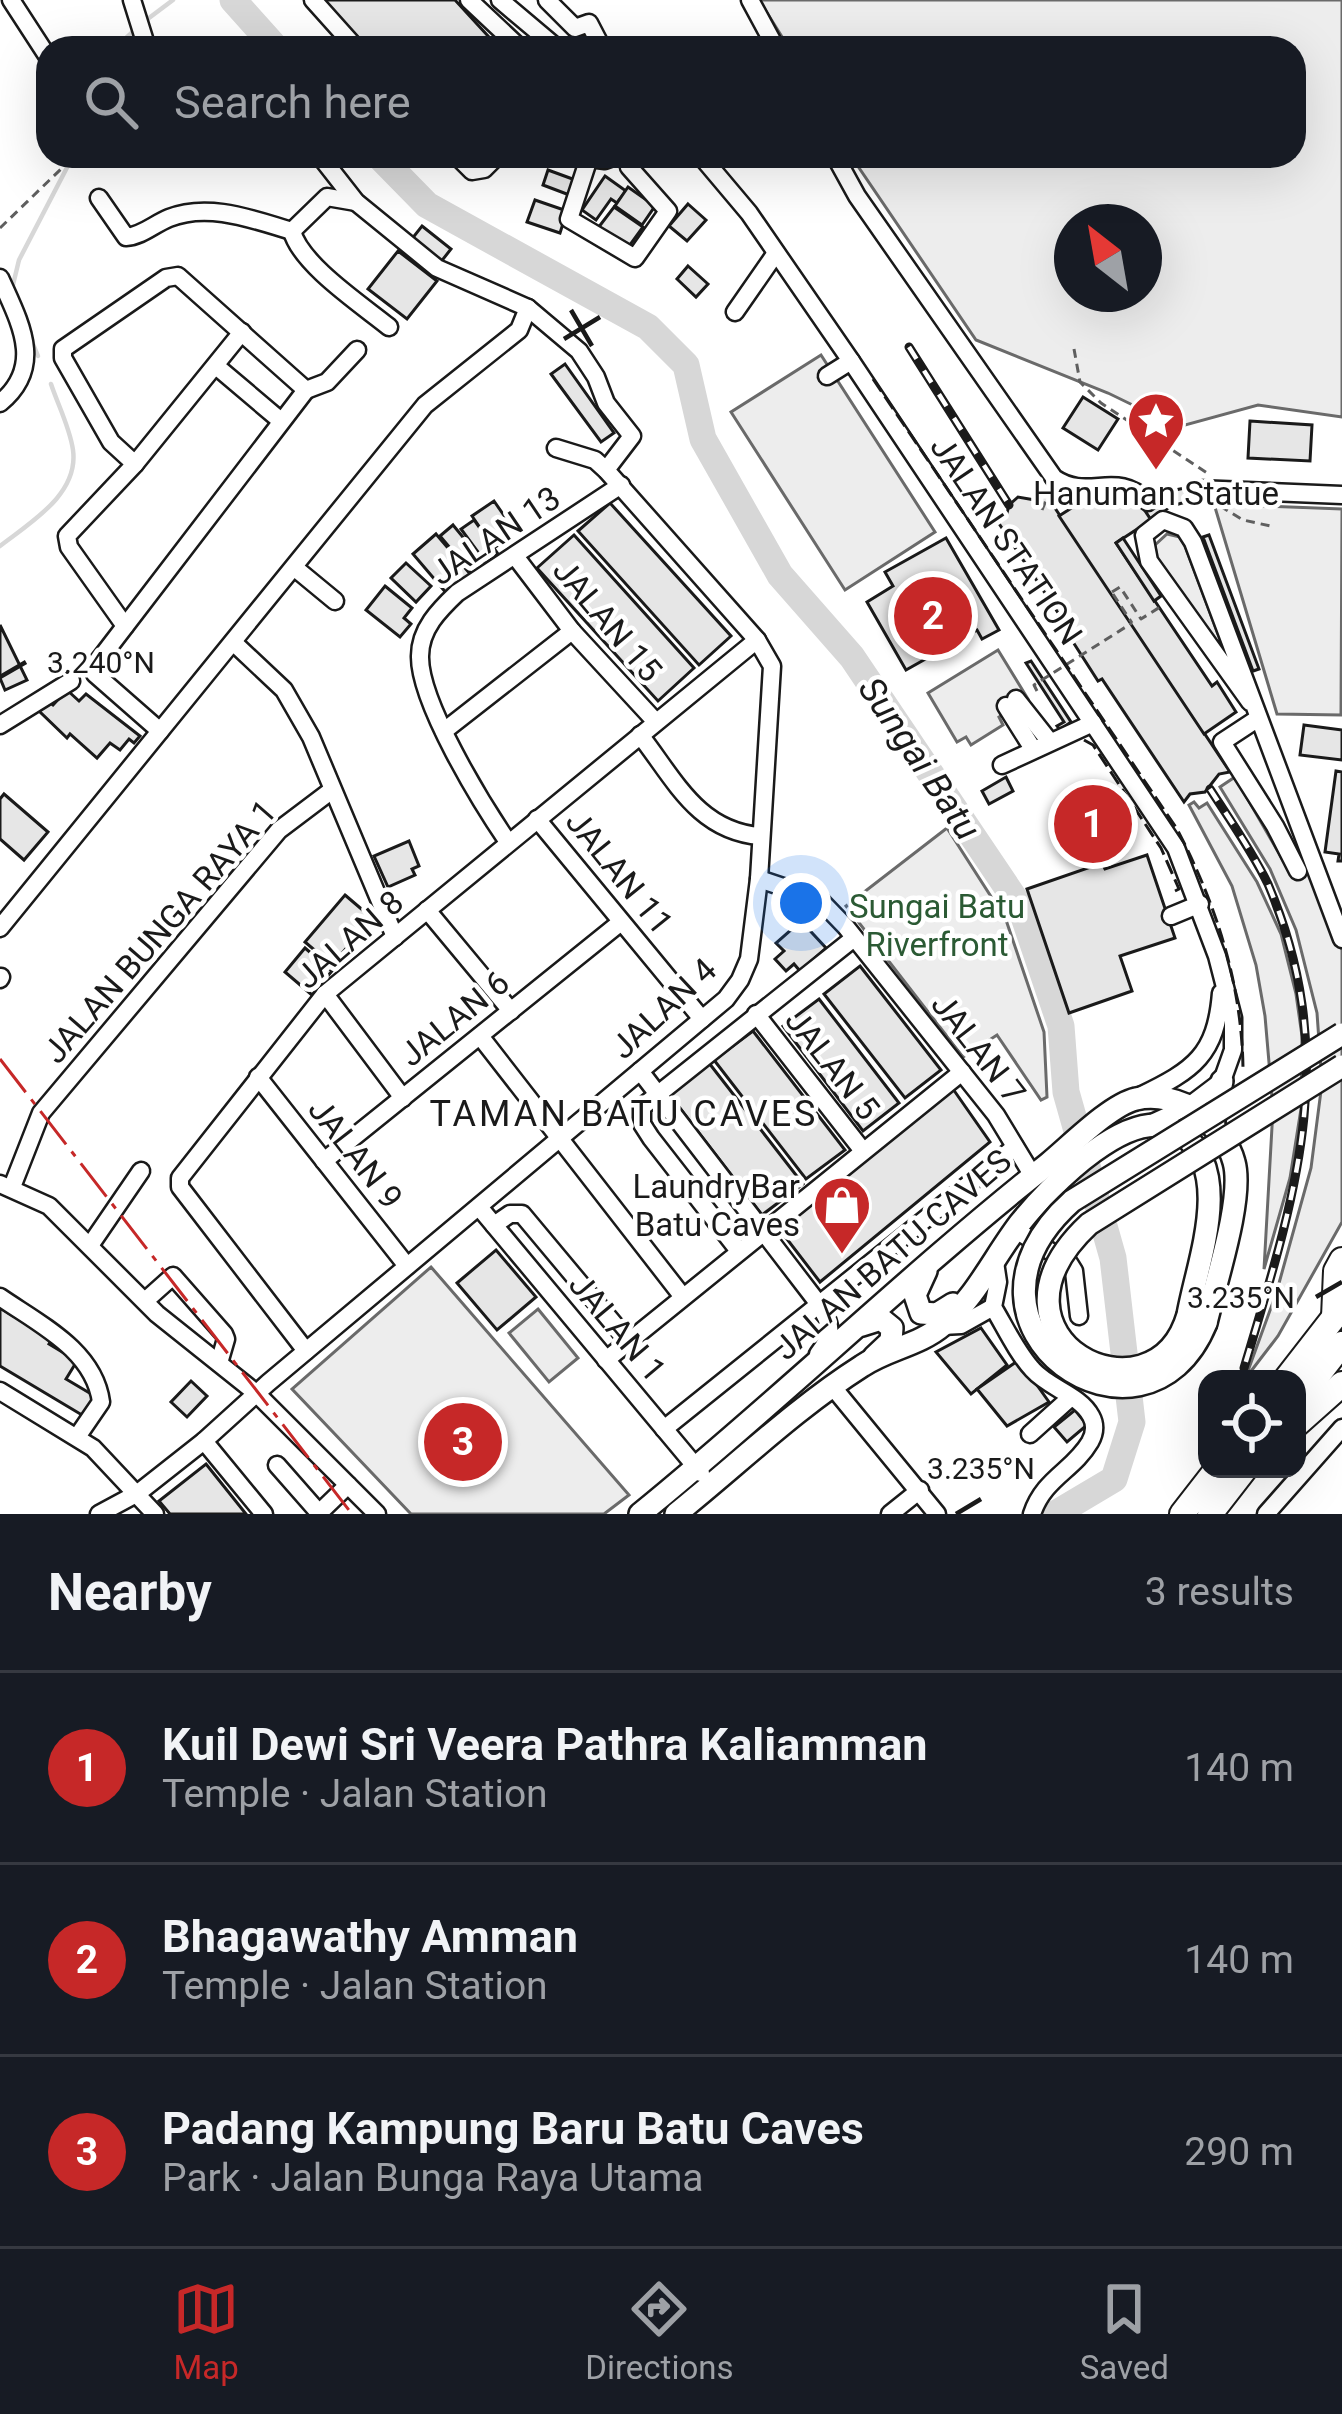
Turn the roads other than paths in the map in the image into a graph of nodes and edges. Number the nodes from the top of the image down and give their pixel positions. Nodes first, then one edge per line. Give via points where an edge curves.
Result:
1 (132, 0) edge
2 (313, 0) edge
3 (469, 0) edge
4 (500, 0) edge
5 (547, 0) edge
6 (750, 0) edge
7 (5, 1) edge
8 (143, 36) edge
9 (345, 36) edge
10 (507, 36) edge
11 (543, 36) edge
12 (596, 36) edge
13 (770, 36) edge
14 (36, 41) edge
15 (329, 168) edge
16 (582, 168) edge
17 (630, 168) edge
18 (714, 168) edge
19 (842, 168) edge
20 (99, 197) dead end
21 (356, 202) junction
22 (292, 231) junction
23 (776, 253) junction
24 (0, 278) edge
25 (528, 308) junction
26 (735, 311) dead end
27 (389, 327) dead end
28 (242, 332) junction
29 (357, 350) dead end
30 (850, 361) junction
31 (216, 366) junction
32 (827, 376) dead end
33 (306, 390) junction
34 (0, 404) edge
35 (281, 421) junction
36 (556, 448) dead end
37 (135, 464) junction
38 (606, 470) junction
39 (621, 485) junction
40 (1211, 488) road end
41 (1342, 495) edge
42 (1157, 512) junction
43 (515, 556) junction
44 (295, 568) junction
45 (335, 602) dead end
46 (124, 626) junction
47 (572, 631) junction
48 (757, 640) junction
49 (233, 642) junction
50 (70, 681) dead end
51 (1011, 703) dead end
52 (1253, 711) junction
53 (656, 722) junction
54 (1093, 724) junction
55 (0, 725) edge
56 (160, 731) junction
57 (444, 731) junction
58 (640, 734) junction
59 (1042, 745) junction
60 (1002, 765) dead end
61 (332, 790) junction
62 (537, 819) junction
63 (760, 836) junction
64 (508, 842) junction
65 (1298, 871) dead end
66 (759, 879) junction
67 (1200, 904) junction
68 (428, 910) junction
69 (1171, 916) dead end
70 (622, 922) junction
71 (0, 928) edge
72 (394, 937) junction
73 (854, 938) junction
74 (1342, 939) edge
75 (1222, 980) junction
76 (325, 994) junction
77 (511, 1011) junction
78 (756, 1014) junction
79 (702, 1019) junction
80 (1342, 1034) edge
81 (480, 1036) junction
82 (1342, 1066) edge
83 (640, 1071) junction
84 (962, 1072) junction
85 (258, 1077) junction
86 (1222, 1081) junction
87 (658, 1094) junction
88 (403, 1098) junction
89 (1135, 1099) junction
90 (1190, 1106) junction
91 (1152, 1123) junction
92 (1213, 1126) junction
93 (559, 1139) junction
94 (1015, 1147) junction
95 (863, 1151) junction
96 (324, 1161) junction
97 (141, 1171) dead end
98 (1042, 1178) junction
99 (6, 1185) edge
100 (478, 1207) junction
101 (494, 1225) junction
102 (764, 1230) junction
103 (1016, 1230) junction
104 (91, 1244) junction
105 (739, 1251) junction
106 (932, 1259) junction
107 (1342, 1260) edge
108 (995, 1262) junction
109 (407, 1266) junction
110 (976, 1285) junction
111 (0, 1297) edge
112 (683, 1297) junction
113 (145, 1301) junction
114 (818, 1303) junction
115 (993, 1307) junction
116 (1338, 1312) edge
117 (1079, 1316) dead end
118 (1197, 1319) junction
119 (942, 1326) junction
120 (856, 1328) junction
121 (629, 1342) junction
122 (1342, 1344) edge
123 (306, 1351) junction
124 (606, 1360) junction
125 (867, 1362) junction
126 (219, 1363) junction
127 (1293, 1370) edge
128 (794, 1382) junction
129 (1342, 1384) edge
130 (832, 1386) junction
131 (1306, 1390) edge
132 (0, 1391) edge
133 (256, 1393) junction
134 (1070, 1398) junction
135 (18, 1402) junction
136 (0, 1412) edge
137 (1306, 1416) edge
138 (1342, 1428) edge
139 (664, 1429) junction
140 (1030, 1434) dead end
141 (77, 1437) junction
142 (204, 1441) junction
143 (277, 1465) dead end
144 (704, 1477) junction
145 (1209, 1478) edge
146 (1238, 1478) edge
147 (348, 1485) junction
148 (920, 1490) junction
149 (138, 1493) junction
150 (112, 1511) edge
151 (155, 1514) edge
152 (264, 1514) edge
153 (319, 1514) edge
154 (377, 1514) edge
155 (640, 1514) edge
156 (676, 1514) edge
157 (890, 1514) edge
158 (938, 1514) edge
159 (1032, 1514) edge
160 (1182, 1514) edge
161 (1210, 1514) edge
162 (1266, 1514) edge

1 - 8 street
2 - 9 street
3 - 10 street
4 - 11 street
5 - 12 street via 575,28 589,23
6 - 13 street
7 - 14 street
15 - 21 street
16 - 17 street via 569,219 635,258 668,211
18 - 23 street, JALAN STATION
19 - 42 street via 1054,478 1073,488 1122,484
20 - 22 street via 126,237 209,210
21 - 22 street via 327,197
21 - 25 street via 437,268
22 - 27 street via 309,260
23 - 26 street
23 - 30 street, JALAN STATION
24 - 34 street via 26,349 17,388
25 - 38 street via 579,351 630,432
25 - 44 street via 519,330 425,405
28 - 31 street
28 - 33 street
28 - 37 street via 178,276 63,349 111,442
29 - 33 street via 327,382
30 - 32 street
30 - 54 street, JALAN STATION
31 - 35 street
31 - 37 street
33 - 35 street
35 - 46 street
36 - 38 street, JALAN 4
37 - 46 street via 67,536
38 - 39 street, JALAN 4
39 - 43 street, JALAN 13
39 - 48 street, JALAN 4
40 - 41 street
42 - 52 street via 1192,542
42 - 52 street via 1144,536 1149,561
43 - 47 street, JALAN 15
43 - 57 street, JALAN 13 via 458,593 424,633 419,657
44 - 45 street
44 - 49 street
46 - 56 street via 95,674
47 - 53 street, JALAN 15
47 - 57 street
48 - 53 street, JALAN 8
48 - 63 street, JALAN 4 via 772,666
49 - 56 street
49 - 61 street via 284,690
50 - 55 street
51 - 59 street
52 - 65 street via 1222,741
52 - 74 street
53 - 58 street, JALAN 8
54 - 59 street
54 - 67 street, JALAN STATION via 1176,848
56 - 71 street
57 - 64 street, JALAN 13
58 - 62 street, JALAN 8
58 - 63 street via 698,810 736,834
59 - 60 street
61 - 72 street
61 - 99 street, JALAN BUNGA RAYA 1 via 279,830 41,1114
62 - 64 street, JALAN 8
62 - 70 street, JALAN 11
63 - 66 street, JALAN 4
64 - 68 street, JALAN 8
66 - 73 street, JALAN 7 via 819,899
66 - 79 street, JALAN 4 via 749,959 726,999
67 - 69 street
67 - 75 street, JALAN STATION
68 - 72 street, JALAN 8
68 - 77 street
70 - 77 street, JALAN 6
70 - 79 street, JALAN 11
72 - 76 street, JALAN 8
73 - 78 street
73 - 84 street, JALAN 7
75 - 86 street, JALAN STATION via 1235,1031
75 - 89 street, JALAN STATION via 1209,1048 1174,1080
76 - 85 street, JALAN 8
76 - 88 street
77 - 81 street, JALAN 6
78 - 87 street
78 - 95 street, JALAN 5
79 - 83 street, JALAN 4
80 - 118 main road, bridge via 1072,1201 1038,1237 1028,1266 1029,1320 1074,1376 1110,1387 1158,1376 1192,1351
81 - 88 street, JALAN 6
81 - 93 street
82 - 118 main road, bridge via 1089,1224 1064,1251 1048,1289 1062,1343 1114,1370 1163,1354
83 - 87 street
83 - 93 street, JALAN 4
84 - 94 street, JALAN 7
84 - 95 street
85 - 96 street, JALAN 9
85 - 123 street, JALAN 8 via 181,1187
86 - 90 street
86 - 92 main road
87 - 102 street
87 - 105 street via 643,1107 642,1124
88 - 96 street, JALAN 6
89 - 90 main road
89 - 98 main road, JALAN BATU CAVES
90 - 91 street
90 - 92 main road
91 - 98 main road, JALAN BATU CAVES
91 - 118 main road via 1185,1136 1206,1172
92 - 118 main road via 1233,1156 1236,1186
93 - 100 street, JALAN 4
93 - 112 street
94 - 98 street, JALAN 7
94 - 114 street
95 - 102 street
96 - 109 street, JALAN 9
97 - 104 street
98 - 103 main road, JALAN BATU CAVES
98 - 106 main road, JALAN BATU CAVES
99 - 104 street via 49,1206
100 - 101 street, JALAN 1
100 - 109 street, JALAN 4
101 - 121 street via 522,1214
101 - 124 street, JALAN 1
102 - 105 street
102 - 114 street
103 - 108 main road, JALAN BATU CAVES
103 - 117 street via 1069,1263
104 - 113 street
105 - 112 street
106 - 110 main road via 915,1295 921,1313 943,1311
106 - 120 main road, JALAN BATU CAVES
107 - 116 highway
108 - 110 main road, JALAN BATU CAVES
108 - 115 street
109 - 123 street, JALAN 4
110 - 119 main road, JALAN BATU CAVES
111 - 141 street via 69,1344 99,1391 101,1402
112 - 121 street
113 - 126 street
113 - 126 street via 173,1276 224,1334
114 - 128 street via 831,1333
114 - 139 street
115 - 119 street
115 - 134 street via 1030,1368
116 - 127 highway
119 - 125 main road, JALAN BATU CAVES
120 - 125 main road via 881,1319 892,1328 891,1341
120 - 128 main road, JALAN BATU CAVES
121 - 124 street
122 - 131 highway
123 - 133 street, JALAN 4
124 - 139 street, JALAN 1
125 - 130 main road, JALAN BATU CAVES
126 - 133 street
128 - 144 main road, JALAN BATU CAVES
129 - 137 highway
130 - 144 main road, JALAN BATU CAVES
130 - 148 street
132 - 135 street
133 - 142 street, JALAN 4
133 - 147 street
134 - 140 street
134 - 159 street via 1094,1420 1092,1438 1048,1484
135 - 136 street
135 - 141 street
138 - 162 street
139 - 144 street, JALAN 1
141 - 149 street
142 - 149 street, JALAN 4
142 - 152 street
143 - 153 street
144 - 155 main road, JALAN BATU CAVES
144 - 156 main road, JALAN BATU CAVES
145 - 160 highway
146 - 161 highway
147 - 153 street
147 - 154 street
148 - 157 street
148 - 158 street
149 - 150 street, JALAN 4
149 - 151 street

